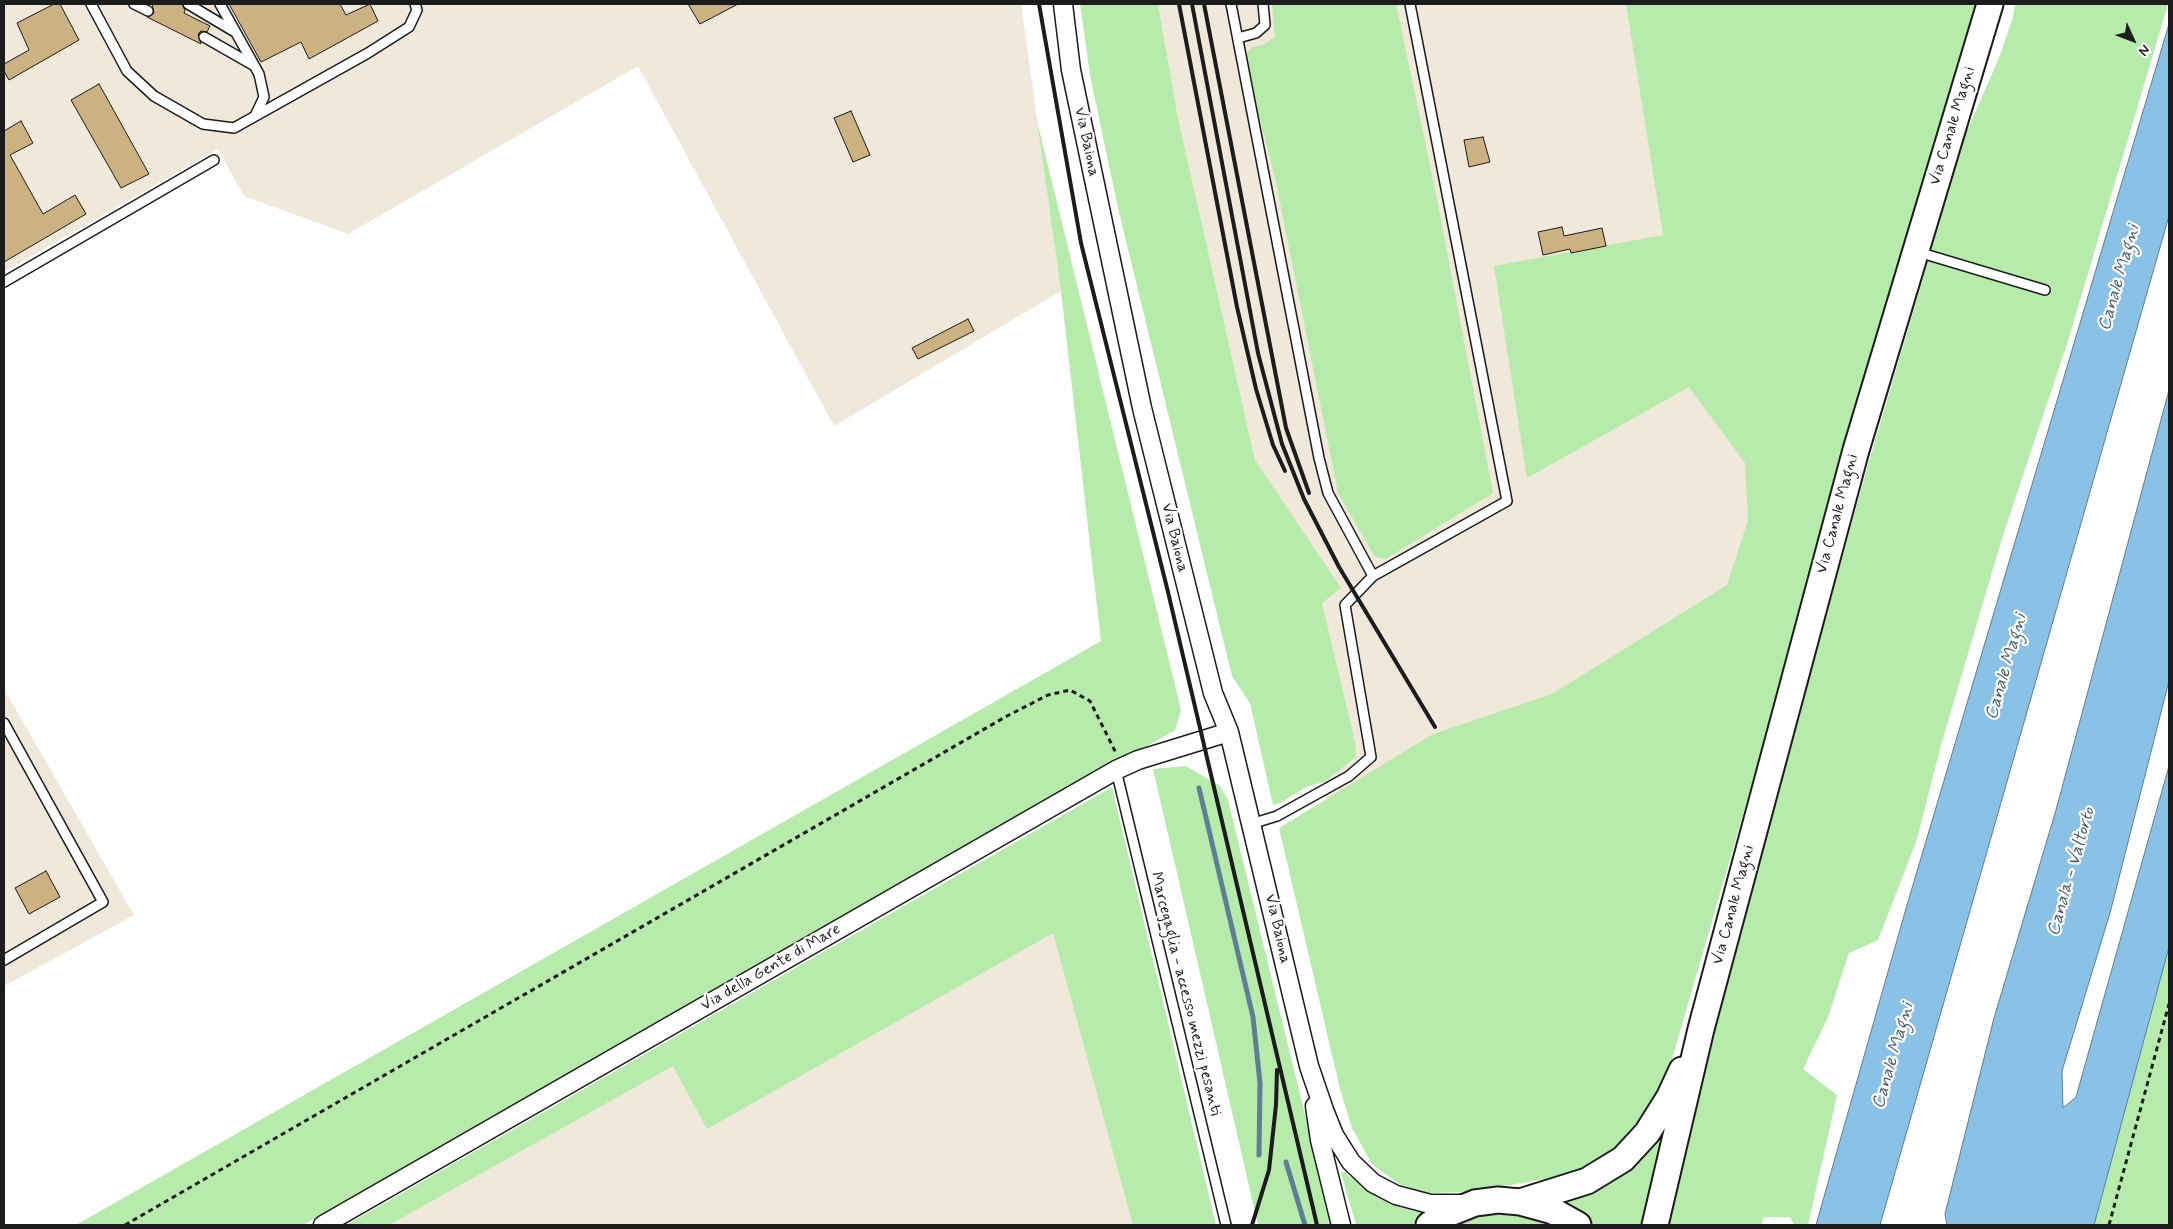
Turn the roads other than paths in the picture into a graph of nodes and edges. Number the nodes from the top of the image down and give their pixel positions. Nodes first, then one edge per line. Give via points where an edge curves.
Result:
1 (91, 4) edge
2 (134, 4) edge
3 (188, 4) edge
4 (220, 4) edge
5 (416, 4) edge
6 (1063, 4) edge
7 (1231, 4) edge
8 (1263, 4) edge
9 (1410, 4) edge
10 (1990, 4) edge
11 (148, 11) dead end
12 (237, 34) junction
13 (204, 37) dead end
14 (1238, 38) junction
15 (255, 66) junction
16 (255, 117) junction
17 (214, 160) dead end
18 (1916, 251) junction
19 (4, 282) edge
20 (2045, 290) dead end
21 (1372, 576) junction
22 (4, 723) edge
23 (1229, 732) junction
24 (1119, 768) junction
25 (1252, 824) junction
26 (4, 960) edge
27 (1701, 1029) junction
28 (1309, 1066) junction
29 (1520, 1202) junction
30 (1475, 1203) junction
31 (323, 1225) edge
32 (1226, 1225) edge
33 (1341, 1225) edge
34 (1429, 1225) edge
35 (1578, 1225) edge
36 (1655, 1225) edge

1 - 16 lane via 127,71 154,96 203,124 234,128
2 - 11 lane
3 - 12 lane
4 - 12 lane
5 - 16 lane via 417,10 408,27
6 - 23 street, Via Baiona via 1071,70 1142,408 1213,693
7 - 14 lane
8 - 14 lane via 1265,25 1256,33
9 - 21 lane via 1507,500
10 - 18 main road, Via Canale Magni
12 - 15 lane
13 - 15 lane
14 - 21 lane via 1328,493
15 - 16 lane via 264,96
17 - 19 lane
18 - 20 lane
18 - 27 main road, Via Canale Magni via 1856,450
21 - 25 lane via 1345,605 1371,757 1341,780 1277,816
22 - 26 lane via 103,902
23 - 24 street, Via della Gente di Mare
23 - 25 street, Via Baiona
24 - 31 street, Via della Gente di Mare
24 - 32 lane, Marcegaglia - accesso mezzi pesanti
25 - 28 street, Via Baiona
27 - 29 main road, Via Canale Magni via 1669,1098 1647,1133 1623,1159 1587,1182
27 - 36 main road, Via Canale Magni
28 - 30 street, Via Baiona via 1334,1135 1351,1162 1373,1183 1396,1195 1430,1204
28 - 33 street, Via Baiona via 1320,1140
29 - 30 main road
29 - 35 main road via 1554,1211
30 - 34 main road

